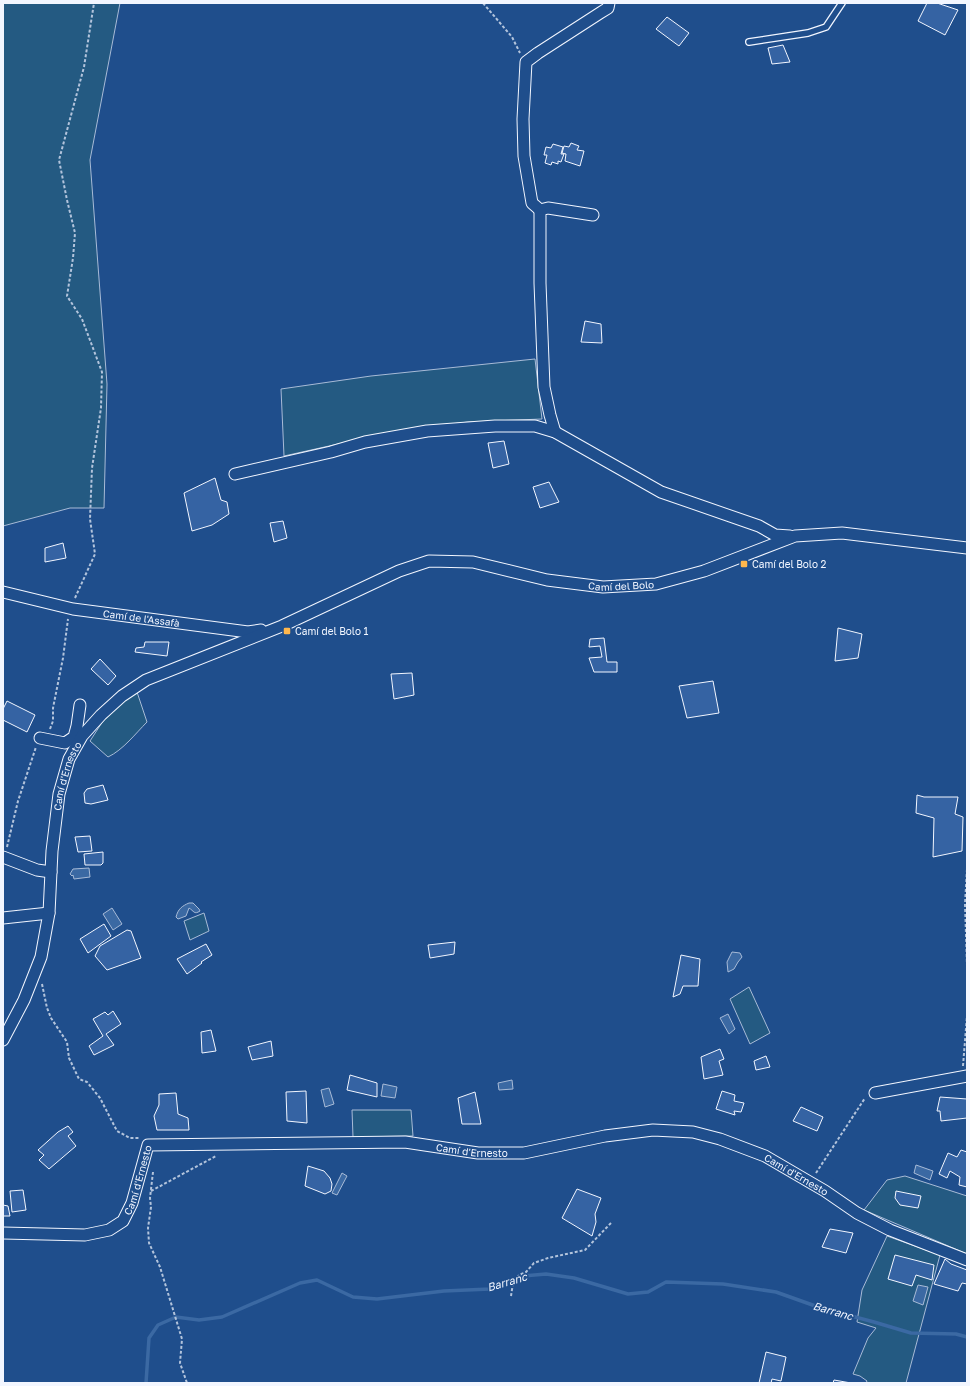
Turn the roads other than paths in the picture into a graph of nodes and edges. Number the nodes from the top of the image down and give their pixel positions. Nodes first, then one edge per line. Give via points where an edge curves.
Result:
1 (609, 3) edge
2 (842, 3) edge
3 (749, 42) dead end
4 (540, 210) junction
5 (593, 215) dead end
6 (555, 432) junction
7 (235, 474) dead end
8 (795, 536) junction
9 (967, 548) edge
10 (3, 592) edge
11 (282, 626) junction
12 (80, 705) dead end
13 (74, 737) junction
14 (43, 739) road end
15 (71, 755) junction
16 (4, 857) edge
17 (51, 872) junction
18 (49, 913) junction
19 (3, 918) edge
20 (3, 1040) edge
21 (964, 1077) edge
22 (875, 1093) road end
23 (3, 1233) edge
24 (967, 1260) edge

1 - 4 street via 608,8 526,62 524,156 532,203
2 - 3 lane via 826,27 808,33
4 - 5 street via 548,208
4 - 6 street via 544,387
6 - 7 street via 535,426 427,431 365,442
6 - 8 street via 661,492 759,526 775,535
8 - 9 street, Camí del Bolo via 842,533
8 - 11 street, Camí del Bolo via 704,571 656,584 603,587 548,580 473,562 429,561 399,571
10 - 11 street, Camí de l'Assafà via 70,608 248,632
11 - 15 street, Camí d'Ernesto via 146,680 101,714 82,736
12 - 13 street
13 - 14 street via 65,742
13 - 15 street
15 - 17 street, Camí d'Ernesto via 59,794
16 - 17 street via 37,870
17 - 18 street, Camí d'Ernesto
18 - 19 street
18 - 20 street, Camí d'Ernesto via 41,957 24,1000
21 - 22 street
23 - 24 street, Camí d'Ernesto via 85,1235 109,1230 123,1221 132,1203 148,1145 405,1142 478,1153 524,1153 605,1136 653,1130 693,1132 720,1138 765,1156 857,1213 890,1230

